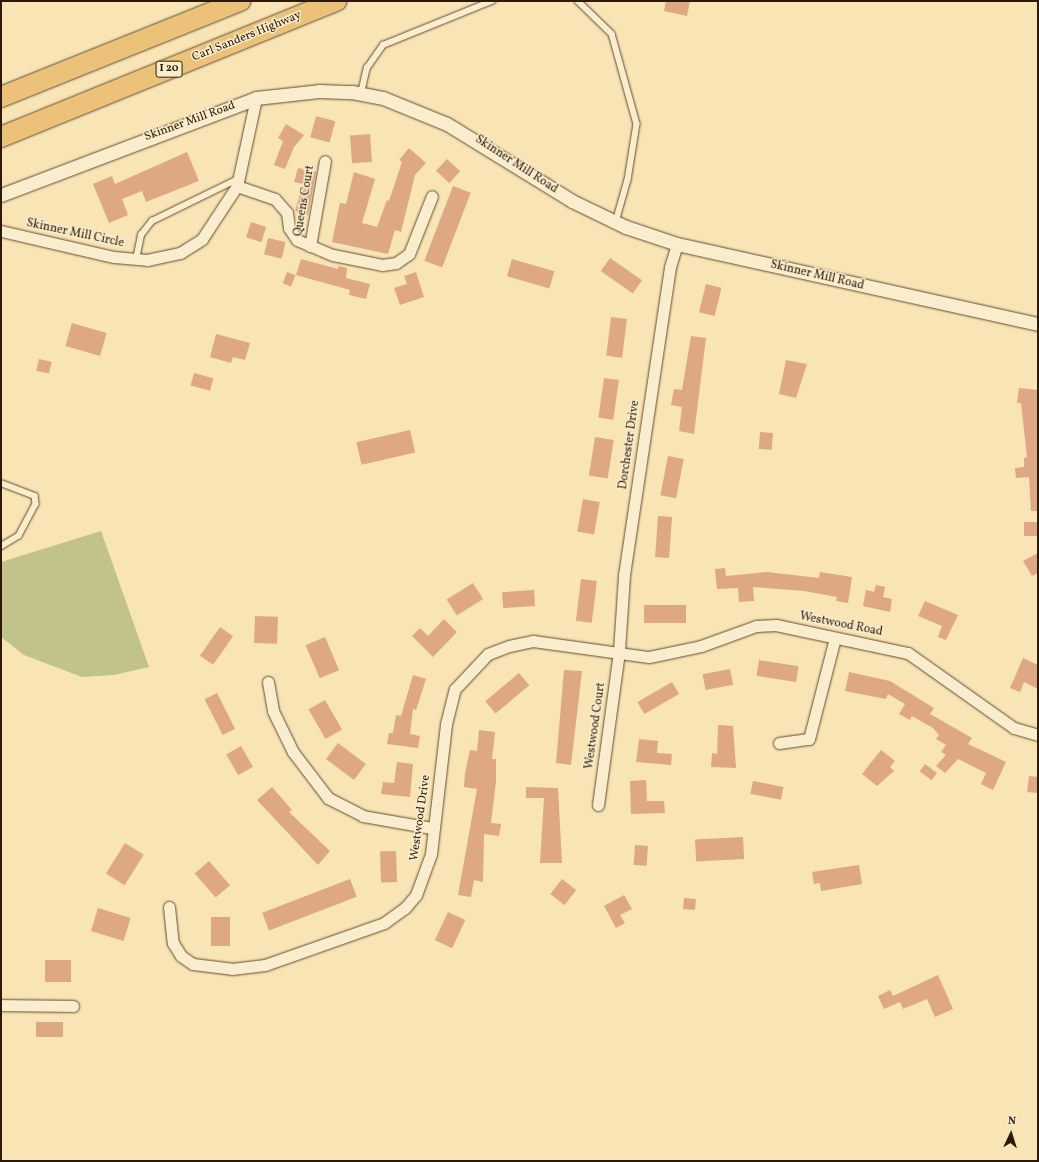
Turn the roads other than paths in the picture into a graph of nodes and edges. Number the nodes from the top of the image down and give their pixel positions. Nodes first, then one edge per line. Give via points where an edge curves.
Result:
1 (240, 1) edge
2 (336, 1) edge
3 (492, 1) edge
4 (578, 1) edge
5 (360, 94) junction
6 (1, 97) edge
7 (256, 98) junction
8 (1, 137) edge
9 (325, 161) dead end
10 (238, 183) junction
11 (1, 195) edge
12 (432, 196) dead end
13 (616, 223) junction
14 (1, 231) edge
15 (677, 244) junction
16 (310, 246) junction
17 (136, 259) junction
18 (1038, 324) edge
19 (1, 483) edge
20 (1, 547) edge
21 (835, 638) junction
22 (619, 651) junction
23 (268, 682) dead end
24 (1038, 735) edge
25 (779, 743) dead end
26 (598, 805) dead end
27 (432, 828) junction
28 (169, 907) dead end
29 (1, 1005) edge
30 (73, 1006) dead end

1 - 6 highway
2 - 8 highway, Carl Sanders Highway / I 20
3 - 5 lane via 383,45 367,68
4 - 13 lane via 612,34 637,124 628,180
5 - 7 street, Skinner Mill Road via 319,91
5 - 13 street, Skinner Mill Road via 383,98 447,124 572,201
7 - 10 street, Skinner Mill Circle
7 - 11 street, Skinner Mill Road
9 - 16 street, Queens Court
10 - 16 street via 276,199 287,212 289,228 297,240
10 - 17 lane via 152,221 141,235
10 - 17 street, Skinner Mill Circle via 202,239 180,253
12 - 16 street via 409,254 396,263 382,265 333,255
13 - 15 street, Skinner Mill Road
14 - 17 street, Skinner Mill Circle via 107,256
15 - 18 street, Skinner Mill Road
15 - 22 street, Dorchester Drive via 670,267 624,575
19 - 20 lane via 35,496 36,504 19,536
21 - 22 street, Westwood Road via 776,625 756,626 671,655 649,657
21 - 24 street, Westwood Road via 908,653 1014,728
21 - 25 street via 809,739
22 - 26 street, Westwood Court
22 - 27 street, Westwood Drive via 533,641 488,654 470,670 455,689 446,724
23 - 27 street via 273,712 293,752 328,798 363,816
27 - 28 street, Westwood Drive via 426,874 405,908 384,923 265,965 232,970 193,964 181,956 173,942
29 - 30 street

